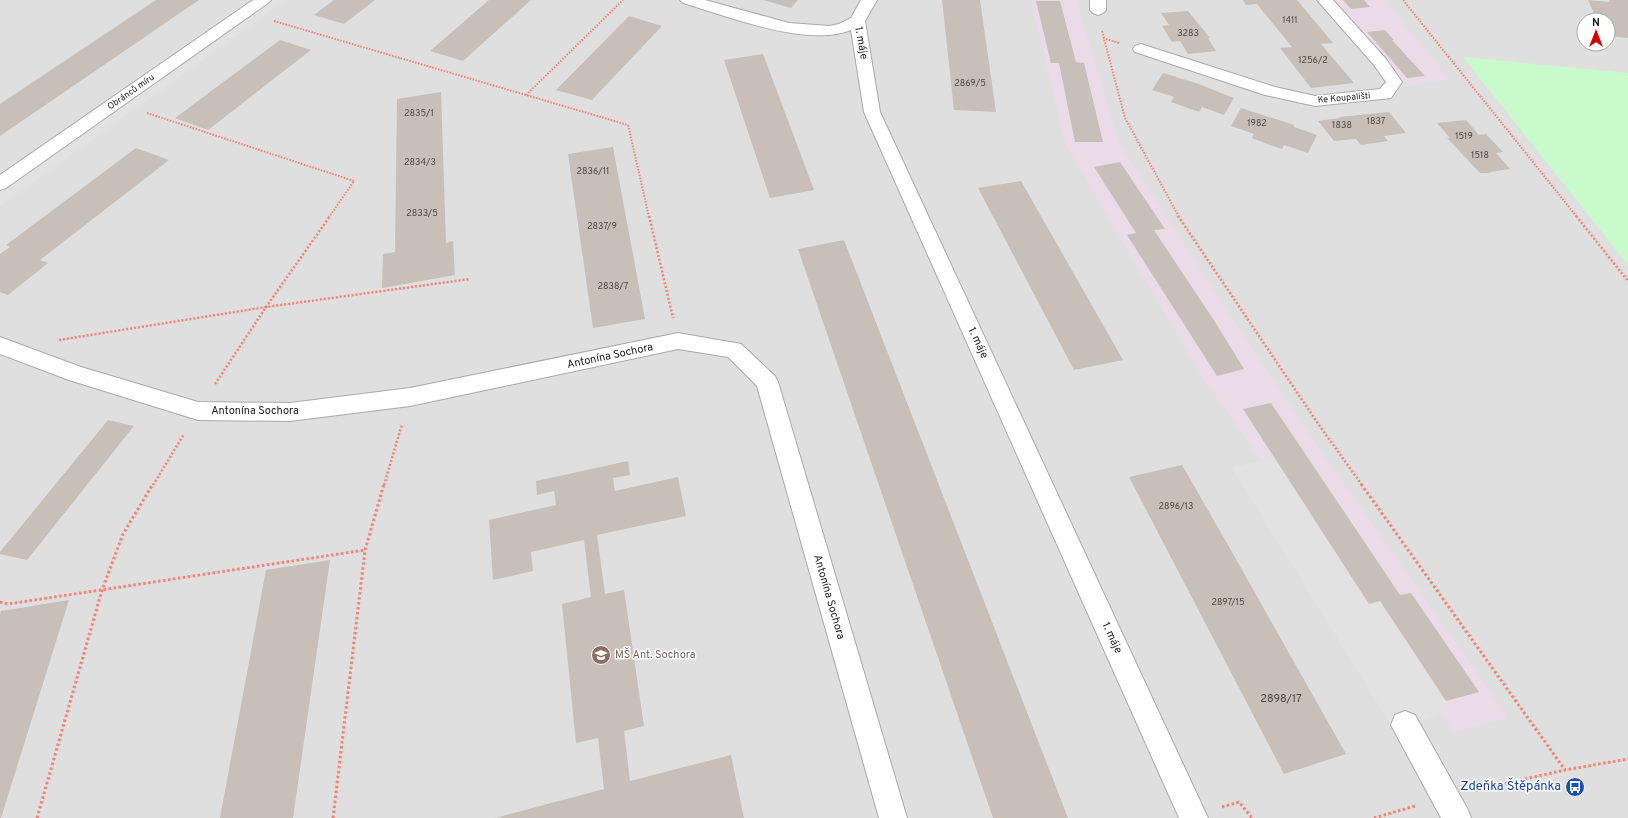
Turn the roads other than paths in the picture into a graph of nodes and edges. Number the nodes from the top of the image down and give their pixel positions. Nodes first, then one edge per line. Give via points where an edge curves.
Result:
1 (263, 0) edge
2 (688, 0) edge
3 (869, 0) edge
4 (1325, 0) edge
5 (727, 5) edge
6 (857, 21) junction
7 (1141, 49) dead end
8 (0, 184) edge
9 (0, 345) edge
10 (1406, 725) dead end
11 (893, 818) edge
12 (1194, 818) edge
13 (1457, 818) edge

1 - 8 street, Obránců míru
2 - 5 street, 1. máje
3 - 6 street
4 - 7 street, Ke Koupališti via 1380,62 1394,82 1386,94 1315,101 1248,85
5 - 6 street, 1. máje via 772,23 807,31 843,28
6 - 12 street, 1. máje via 872,112
9 - 11 street, Antonína Sochora via 77,374 198,411 290,412 410,397 678,341 734,350 767,382
10 - 13 street

